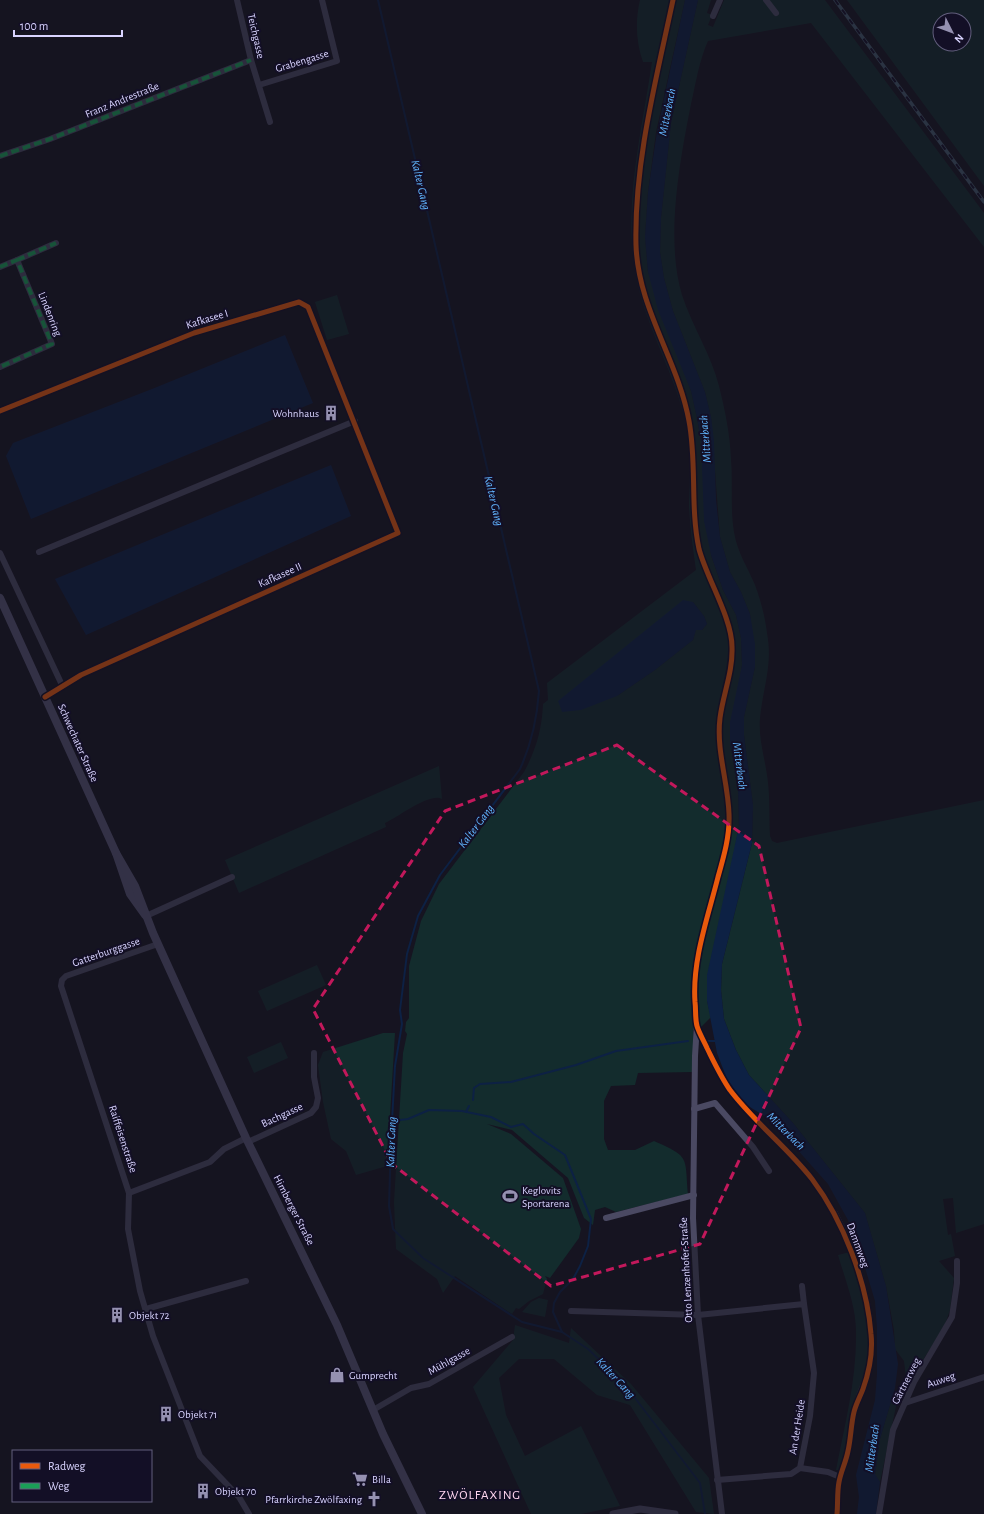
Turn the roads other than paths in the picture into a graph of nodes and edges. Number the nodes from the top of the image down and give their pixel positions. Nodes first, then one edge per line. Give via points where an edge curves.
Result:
1 (237, 0) edge
2 (322, 0) edge
3 (720, 0) edge
4 (766, 0) edge
5 (776, 13) dead end
6 (713, 16) dead end
7 (251, 60) junction
8 (259, 85) junction
9 (270, 122) dead end
10 (0, 156) edge
11 (56, 243) dead end
12 (18, 260) junction
13 (0, 267) edge
14 (0, 368) edge
15 (0, 412) edge
16 (355, 421) junction
17 (39, 552) dead end
18 (0, 553) edge
19 (0, 598) edge
20 (62, 686) junction
21 (45, 697) junction
22 (232, 877) dead end
23 (146, 916) junction
24 (158, 944) junction
25 (62, 980) joint
26 (696, 1024) dead end
27 (314, 1053) dead end
28 (694, 1109) junction
29 (247, 1140) junction
30 (769, 1171) dead end
31 (129, 1193) junction
32 (694, 1195) junction
33 (835, 1213) dead end
34 (606, 1218) dead end
35 (957, 1261) dead end
36 (246, 1281) dead end
37 (802, 1286) dead end
38 (804, 1304) junction
39 (146, 1309) junction
40 (571, 1311) dead end
41 (698, 1315) junction
42 (512, 1337) dead end
43 (984, 1377) edge
44 (905, 1403) junction
45 (373, 1410) junction
46 (800, 1468) junction
47 (840, 1478) junction
48 (717, 1480) junction
49 (248, 1514) edge
50 (422, 1514) edge
51 (613, 1514) edge
52 (675, 1514) edge
53 (722, 1514) edge
54 (837, 1514) edge
55 (879, 1514) edge

1 - 7 street, Teichgasse
2 - 8 street, Grabengasse via 337,61
3 - 6 street
4 - 5 street
7 - 8 street, Teichgasse
7 - 10 street, Franz Andrestraße
8 - 9 street, Teichgasse
11 - 12 street
12 - 13 street
12 - 14 street, Lindenring via 52,344
15 - 16 street, Kafkasee I via 194,333 299,302 308,307
16 - 17 street
16 - 20 street, Kafkasee II via 398,533 81,674
18 - 20 street
19 - 21 main road, Schwechater Straße
20 - 21 street
21 - 23 main road, Schwechater Straße via 116,853 130,894
22 - 23 street
23 - 24 main road, Himberger Straße
24 - 25 street, Gatterburggasse via 66,976
24 - 29 main road, Himberger Straße
25 - 31 street, Raiffeisenstraße via 61,986
26 - 28 street, Otto Lenzenhofer-Straße
27 - 29 street, Bachgasse via 314,1077 318,1098 311,1113
28 - 30 street via 715,1103 753,1146
28 - 32 street, Otto Lenzenhofer-Straße
29 - 31 street, Bachgasse via 219,1152 210,1162
29 - 45 main road, Himberger Straße via 338,1325
31 - 39 street, Raiffeisenstraße via 128,1229
32 - 34 street
32 - 41 street, Otto Lenzenhofer-Straße
33 - 47 street, Dammweg via 847,1237 861,1283 872,1338 865,1385 854,1412 848,1454
35 - 44 street, Gärtnerweg via 958,1283 952,1317 914,1382
36 - 39 street
37 - 38 street, An der Heide
38 - 41 street
38 - 46 street, An der Heide via 814,1373 810,1416
39 - 49 street, Raiffeisenstraße via 153,1336 200,1456 239,1497
40 - 41 street
41 - 48 street, Otto Lenzenhofer-Straße
42 - 45 street, Mühlgasse via 429,1384 411,1388
43 - 44 street, Auweg
44 - 55 street, Gärtnerweg via 893,1430
45 - 50 main road, Himberger Straße
46 - 47 street via 828,1472
46 - 48 street, An der Heide via 791,1474
47 - 54 street, Dammweg
48 - 53 street, Otto Lenzenhofer-Straße
51 - 52 street via 640,1509

